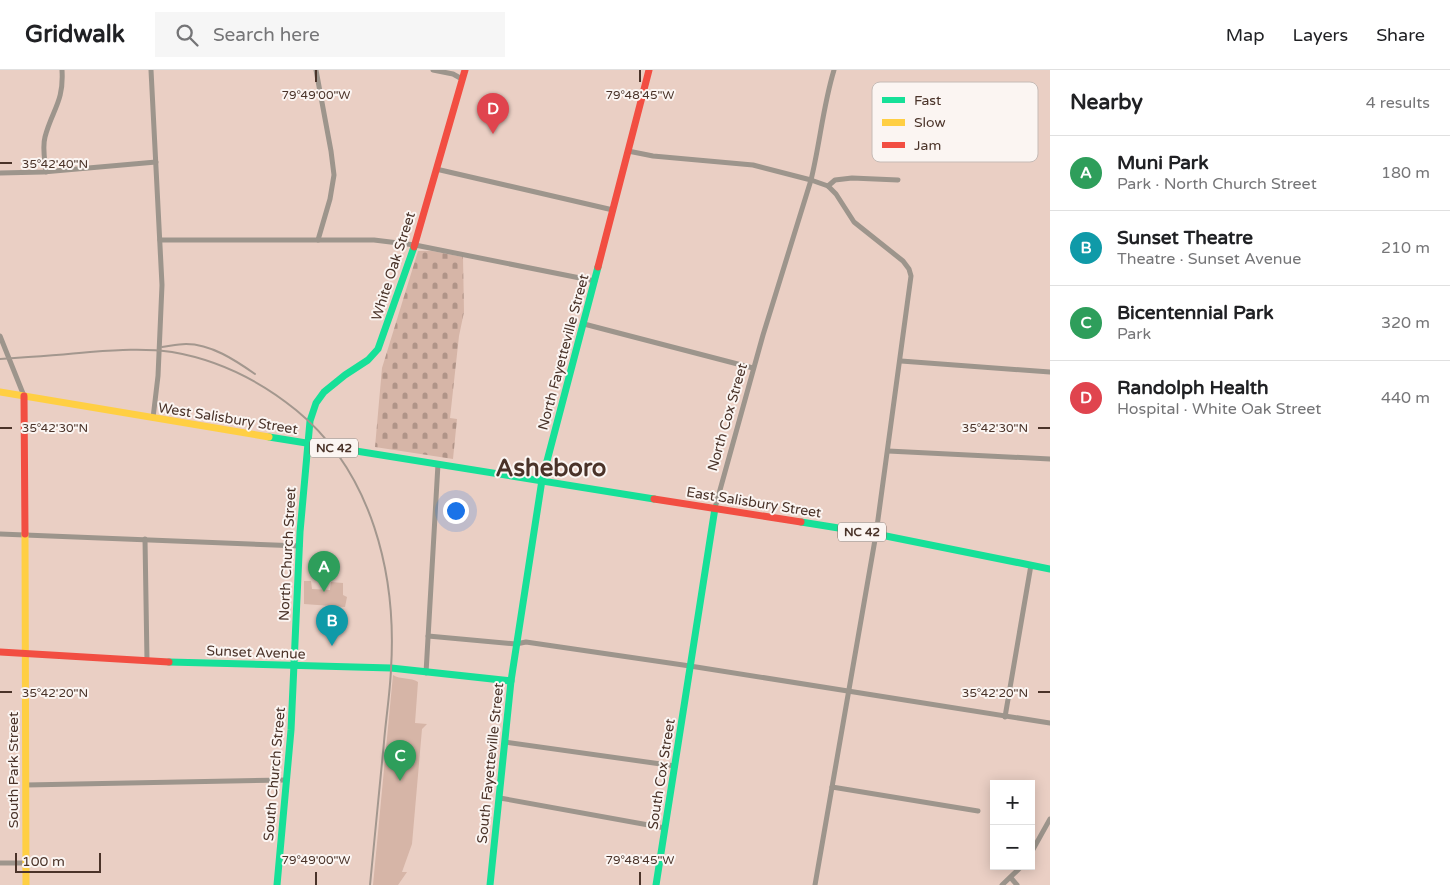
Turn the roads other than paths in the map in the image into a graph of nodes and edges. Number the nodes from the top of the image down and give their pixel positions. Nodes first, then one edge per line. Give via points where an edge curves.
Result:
1 (62, 70) edge
2 (151, 70) edge
3 (316, 70) edge
4 (433, 70) edge
5 (465, 70) edge
6 (649, 70) edge
7 (834, 70) edge
8 (462, 79) junction
9 (628, 151) junction
10 (156, 162) junction
11 (436, 169) junction
12 (46, 172) junction
13 (0, 173) edge
14 (811, 180) junction
15 (898, 180) dead end
16 (828, 186) junction
17 (613, 210) junction
18 (160, 240) junction
19 (318, 240) junction
20 (415, 245) junction
21 (595, 281) junction
22 (584, 324) junction
23 (0, 336) edge
24 (901, 361) junction
25 (754, 368) junction
26 (1050, 372) edge
27 (0, 392) edge
28 (24, 396) junction
29 (153, 418) junction
30 (307, 443) junction
31 (888, 451) junction
32 (1050, 459) edge
33 (438, 464) junction
34 (542, 480) junction
35 (715, 508) junction
36 (0, 534) edge
37 (24, 534) junction
38 (876, 534) junction
39 (145, 539) junction
40 (300, 546) junction
41 (1031, 566) junction
42 (1050, 570) edge
43 (428, 636) junction
44 (516, 644) junction
45 (0, 652) edge
46 (25, 654) junction
47 (147, 661) junction
48 (294, 666) junction
49 (690, 666) junction
50 (426, 673) junction
51 (511, 681) junction
52 (849, 692) junction
53 (1005, 716) junction
54 (1050, 723) edge
55 (505, 742) junction
56 (675, 766) junction
57 (286, 780) junction
58 (26, 785) junction
59 (832, 787) junction
60 (500, 798) junction
61 (978, 810) dead end
62 (1050, 819) edge
63 (665, 828) junction
64 (1035, 846) edge
65 (0, 863) edge
66 (26, 863) junction
67 (1018, 870) edge
68 (1011, 878) junction
69 (26, 885) edge
70 (277, 885) edge
71 (490, 885) edge
72 (656, 885) edge
73 (815, 885) edge
74 (1002, 885) edge
75 (1017, 885) edge

1 - 12 street via 60,98 44,138
2 - 10 street
3 - 19 street via 334,175
4 - 8 street
5 - 8 main road, White Oak Street
6 - 9 main road, North Fayetteville Street
7 - 14 street, North Cox Street
8 - 11 main road, White Oak Street
9 - 14 street via 753,165
9 - 17 main road, North Fayetteville Street
10 - 12 street
10 - 18 street
11 - 17 street
11 - 20 main road, White Oak Street
12 - 13 street
14 - 16 street
14 - 25 street, North Cox Street
15 - 16 street via 852,178 835,180
16 - 24 street via 854,222 909,269 911,276
17 - 21 main road, North Fayetteville Street
18 - 19 street
18 - 29 street via 162,303
19 - 20 street via 374,240
20 - 21 street
20 - 30 main road, White Oak Street via 378,349 324,392 310,421
21 - 22 main road, North Fayetteville Street
22 - 25 street
22 - 34 main road, North Fayetteville Street
23 - 28 street
24 - 26 street
24 - 31 street
25 - 35 street, North Cox Street
27 - 28 main road, West Salisbury Street / NC 42
28 - 29 main road, West Salisbury Street / NC 42
28 - 37 main road, South Park Street
29 - 30 main road, West Salisbury Street / NC 42
30 - 33 main road, West Salisbury Street / NC 42
30 - 40 main road, North Church Street
31 - 32 street
31 - 38 street
33 - 34 main road, West Salisbury Street / NC 42
33 - 43 street
34 - 35 main road, East Salisbury Street / NC 42
34 - 44 main road, North Fayetteville Street
35 - 38 main road, East Salisbury Street / NC 42
35 - 49 main road, North Cox Street
36 - 37 street
37 - 39 street
37 - 46 main road, South Park Street
38 - 41 main road, East Salisbury Street / NC 42
38 - 52 street
39 - 40 street
39 - 47 street
40 - 48 main road, North Church Street
41 - 42 main road, East Salisbury Street / NC 42
41 - 53 street
43 - 44 street
43 - 50 street
44 - 49 street via 526,642
44 - 51 main road, South Fayetteville Street
45 - 46 main road, Sunset Avenue
46 - 47 main road, Sunset Avenue
46 - 58 main road, South Park Street
47 - 48 main road, Sunset Avenue
48 - 50 main road, Sunset Avenue via 391,668
48 - 57 main road, South Church Street
49 - 52 street
49 - 56 main road, South Cox Street
50 - 51 main road, Sunset Avenue
51 - 55 main road, South Fayetteville Street
52 - 53 street
52 - 59 street
53 - 54 street
55 - 56 street
55 - 60 main road, South Fayetteville Street
56 - 63 main road, South Cox Street
57 - 58 street
57 - 70 main road, South Church Street
58 - 66 main road, South Park Street
59 - 61 street
59 - 73 street
60 - 63 street
60 - 71 main road, South Fayetteville Street
62 - 64 street
63 - 72 main road, South Cox Street
65 - 66 street
66 - 69 main road, South Park Street
67 - 68 street
68 - 74 street
68 - 75 street

